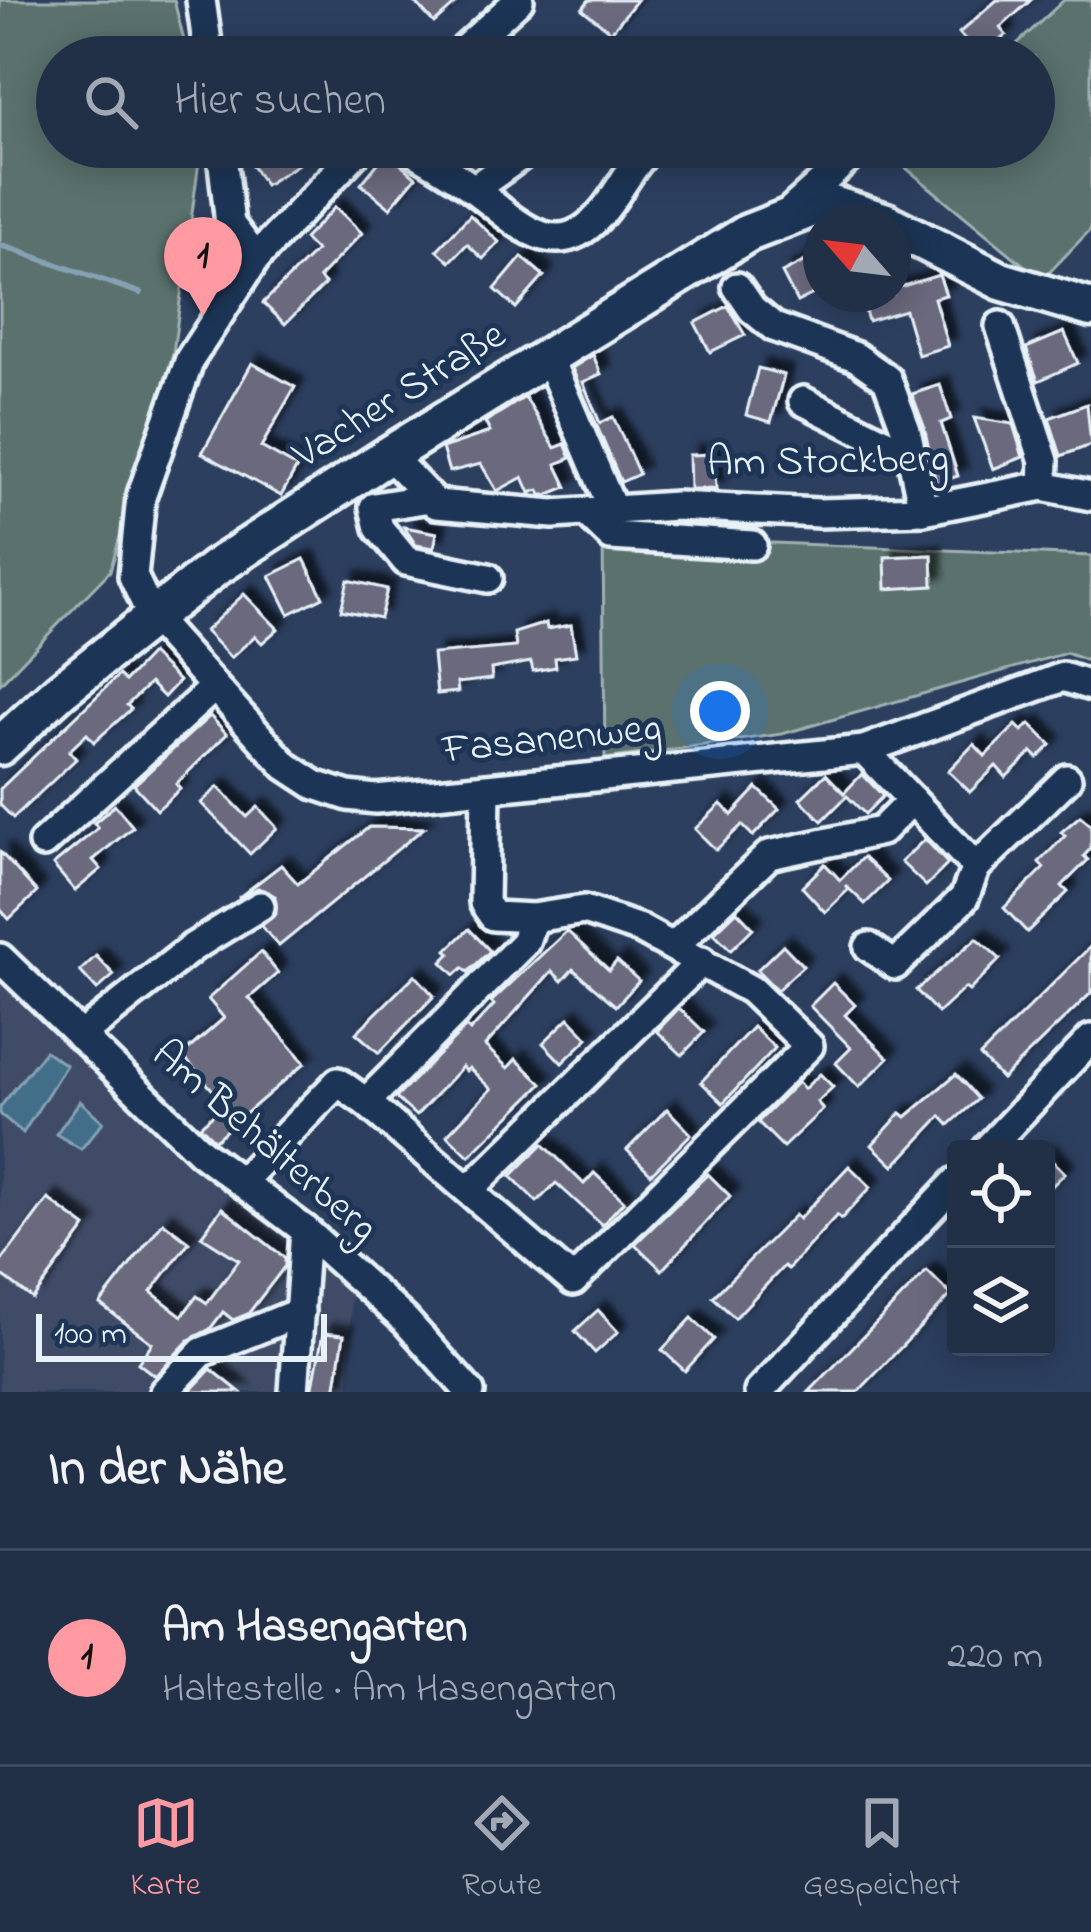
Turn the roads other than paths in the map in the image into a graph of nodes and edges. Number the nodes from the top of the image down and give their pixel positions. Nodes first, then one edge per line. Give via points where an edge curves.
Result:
1 (200, 0) edge
2 (519, 0) edge
3 (205, 36) edge
4 (479, 36) edge
5 (223, 168) edge
6 (341, 168) edge
7 (441, 168) edge
8 (504, 168) edge
9 (635, 168) edge
10 (838, 168) edge
11 (474, 189) junction
12 (803, 211) edge
13 (783, 218) junction
14 (911, 235) edge
15 (256, 258) junction
16 (737, 287) dead end
17 (1091, 308) edge
18 (1000, 326) dead end
19 (548, 357) junction
20 (803, 401) dead end
21 (389, 455) junction
22 (912, 456) junction
23 (1043, 486) junction
24 (1091, 496) edge
25 (430, 498) junction
26 (923, 510) junction
27 (599, 511) junction
28 (752, 545) dead end
29 (488, 578) dead end
30 (152, 617) junction
31 (1090, 682) edge
32 (212, 688) junction
33 (0, 746) edge
34 (864, 750) junction
35 (1067, 779) dead end
36 (486, 789) junction
37 (912, 800) junction
38 (43, 843) dead end
39 (976, 867) junction
40 (260, 906) dead end
41 (533, 918) junction
42 (674, 946) junction
43 (869, 947) dead end
44 (0, 958) edge
45 (702, 961) junction
46 (80, 1036) junction
47 (1091, 1039) edge
48 (366, 1102) junction
49 (996, 1140) edge
50 (241, 1182) junction
51 (469, 1190) junction
52 (947, 1192) edge
53 (305, 1230) junction
54 (300, 1312) junction
55 (164, 1392) edge
56 (294, 1392) edge
57 (470, 1392) edge
58 (759, 1392) edge

1 - 3 street
2 - 4 street
5 - 15 street via 230,224
6 - 15 street
7 - 11 street
8 - 11 street
9 - 11 street via 599,217 572,237 515,224
10 - 13 street
12 - 13 main road, Vacher Straße
13 - 19 main road, Vacher Straße
14 - 17 main road, Vacher Straße via 1001,280
15 - 30 street via 190,359 141,497 133,576
16 - 22 street via 774,327 856,357 887,380
18 - 23 street via 1044,461
19 - 21 main road, Vacher Straße
19 - 27 street
20 - 22 street, Am Stockberg
21 - 25 street
21 - 30 main road, Vacher Straße
22 - 26 street
23 - 24 street, Am Stockberg
23 - 26 street, Am Stockberg
25 - 27 street, Am Stockberg via 553,514
25 - 29 street, Am Stockberg via 374,507 380,528 406,561
26 - 27 street, Am Stockberg
27 - 28 street via 610,536
30 - 32 street, Fasanenweg
30 - 33 main road, Vacher Straße
31 - 34 street, Fasanenweg via 1063,677
32 - 36 street, Fasanenweg via 286,766 315,785 376,800
32 - 38 street
34 - 36 street, Fasanenweg
34 - 37 street
35 - 39 street
36 - 41 street via 484,903 493,916
37 - 39 street
37 - 42 street via 881,831 769,855
39 - 43 street via 964,898 895,965
40 - 46 street via 193,946
41 - 42 street via 584,910
41 - 48 street via 525,942
42 - 45 street
44 - 46 street, Am Behälterberg
45 - 51 street
45 - 51 street via 751,990 809,1046 573,1281
46 - 50 street, Am Behälterberg
47 - 49 street
48 - 50 street via 338,1082
48 - 51 street
50 - 53 street, Am Behälterberg
52 - 58 street
53 - 54 street
53 - 57 street, Am Behälterberg
54 - 55 street via 202,1352
54 - 56 street

